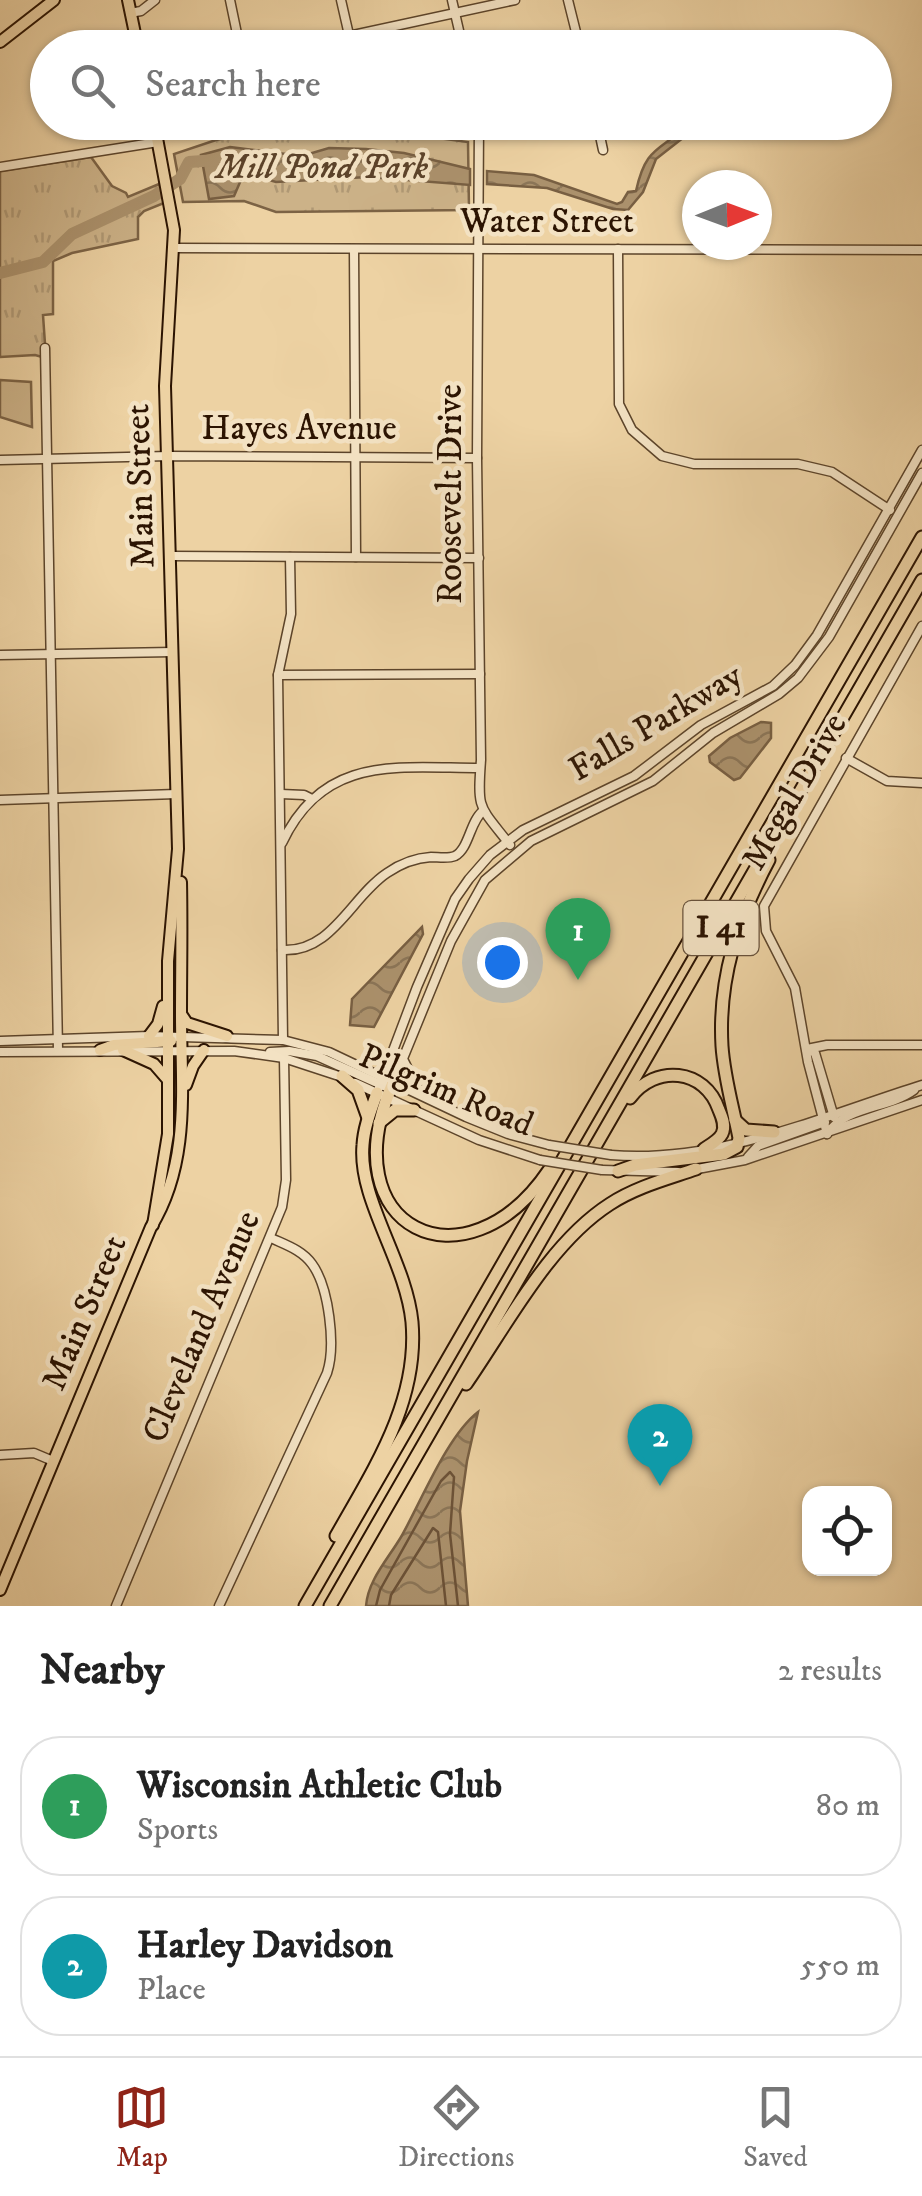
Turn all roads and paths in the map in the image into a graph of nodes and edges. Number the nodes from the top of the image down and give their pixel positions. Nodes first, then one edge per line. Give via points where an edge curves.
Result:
1 (54, 0) edge
2 (128, 0) edge
3 (155, 0) edge
4 (230, 0) edge
5 (342, 0) edge
6 (452, 0) edge
7 (516, 0) edge
8 (568, 0) edge
9 (455, 12) junction
10 (130, 13) junction
11 (134, 30) edge
12 (236, 30) edge
13 (348, 30) edge
14 (372, 30) edge
15 (459, 30) edge
16 (576, 30) edge
17 (0, 42) edge
18 (479, 140) edge
19 (601, 140) edge
20 (158, 142) joint
21 (603, 150) dead end
22 (0, 167) edge
23 (172, 248) junction
24 (354, 249) junction
25 (618, 249) junction
26 (479, 250) junction
27 (922, 250) edge
28 (45, 348) dead end
29 (922, 450) edge
30 (169, 456) junction
31 (354, 457) junction
32 (477, 458) junction
33 (46, 459) junction
34 (0, 460) edge
35 (922, 474) edge
36 (888, 509) junction
37 (898, 516) junction
38 (922, 537) edge
39 (171, 556) junction
40 (290, 557) junction
41 (356, 557) junction
42 (479, 558) junction
43 (922, 580) edge
44 (922, 626) edge
45 (173, 652) junction
46 (50, 654) junction
47 (0, 655) edge
48 (480, 674) junction
49 (278, 675) junction
50 (857, 693) junction
51 (846, 758) junction
52 (480, 768) junction
53 (922, 783) edge
54 (176, 794) junction
55 (281, 794) junction
56 (53, 798) junction
57 (312, 799) junction
58 (0, 800) edge
59 (484, 810) junction
60 (507, 840) junction
61 (281, 844) junction
62 (178, 849) junction
63 (516, 852) junction
64 (282, 950) junction
65 (682, 953) junction
66 (168, 985) junction
67 (181, 1012) junction
68 (149, 1036) junction
69 (181, 1036) junction
70 (228, 1036) junction
71 (58, 1038) junction
72 (283, 1040) junction
73 (0, 1041) edge
74 (168, 1043) junction
75 (922, 1045) edge
76 (807, 1049) junction
77 (58, 1050) junction
78 (100, 1050) junction
79 (123, 1050) junction
80 (204, 1050) junction
81 (182, 1051) junction
82 (0, 1052) edge
83 (260, 1053) junction
84 (392, 1054) junction
85 (284, 1058) junction
86 (403, 1059) junction
87 (354, 1063) junction
88 (342, 1076) junction
89 (168, 1080) junction
90 (921, 1085) edge
91 (384, 1088) junction
92 (422, 1097) junction
93 (182, 1100) junction
94 (922, 1100) edge
95 (414, 1110) junction
96 (373, 1120) junction
97 (735, 1120) junction
98 (831, 1121) junction
99 (774, 1132) junction
100 (739, 1142) junction
101 (704, 1150) junction
102 (745, 1160) junction
103 (170, 1167) junction
104 (696, 1170) junction
105 (618, 1171) junction
106 (272, 1238) junction
107 (520, 1276) junction
108 (441, 1414) junction
109 (0, 1456) edge
110 (53, 1461) junction
111 (0, 1590) edge
112 (116, 1606) edge
113 (218, 1606) edge
114 (302, 1606) edge
115 (330, 1606) edge

1 - 17 main road
2 - 10 main road
3 - 10 street
4 - 12 street
5 - 13 street
6 - 9 street
7 - 9 street
8 - 16 street
9 - 14 street
9 - 15 street
10 - 11 main road
18 - 26 street, Roosevelt Drive
19 - 21 street
20 - 22 street
20 - 23 main road, Main Street
23 - 24 street, Water Street
23 - 30 main road, Main Street via 165,360
24 - 26 street, Water Street
24 - 31 street
25 - 26 street, Water Street
25 - 27 street, Water Street
25 - 36 street via 619,404 632,430 662,456 694,464 798,464 832,472
26 - 32 street, Roosevelt Drive
28 - 33 street
29 - 36 street, Falls Parkway
30 - 31 street, Hayes Avenue
30 - 33 street, Hayes Avenue
30 - 39 main road, Main Street
31 - 32 street, Hayes Avenue
31 - 41 street
32 - 42 street, Roosevelt Drive
33 - 34 street, Hayes Avenue
33 - 46 street
35 - 37 street, Falls Parkway
36 - 37 street
36 - 60 street, Falls Parkway via 816,635 773,686 701,725 634,776
37 - 63 street, Falls Parkway via 829,638 798,678 712,733 653,782
38 - 65 highway, I 41
39 - 40 street
39 - 45 main road, Main Street
40 - 41 street
40 - 49 street via 289,628
41 - 42 street
42 - 48 street, Roosevelt Drive
43 - 50 highway, I 41
44 - 51 street, Megal Drive
45 - 46 street
45 - 54 main road, Main Street
46 - 47 street
46 - 56 street
48 - 49 street
48 - 52 street, Roosevelt Drive
49 - 55 street
50 - 97 highway via 755,887 730,952 722,1046
50 - 107 highway, I 41
51 - 53 street via 886,780
51 - 76 street, Megal Drive via 764,910 766,932 796,988
52 - 57 street via 368,770
52 - 59 street, Roosevelt Drive
54 - 56 street
54 - 62 main road, Main Street
55 - 57 street
55 - 61 street
56 - 58 street
56 - 71 street
57 - 61 street
59 - 60 street
59 - 64 street via 453,858 414,860 390,870 321,939
60 - 63 street
60 - 84 street, Falls Parkway via 455,899
61 - 64 street
62 - 66 main road, Main Street
62 - 67 main road, Main Street
63 - 86 street, Falls Parkway via 485,880 469,906
64 - 72 street
65 - 96 highway via 549,1171 502,1219 446,1235 402,1218 378,1182
65 - 114 highway, I 41
66 - 68 main road
66 - 74 main road, Main Street
67 - 69 main road, Main Street
67 - 70 main road via 187,1023
68 - 71 street, Pilgrim Road
68 - 74 street, Pilgrim Road
69 - 70 street, Pilgrim Road
69 - 74 main road
69 - 81 main road, Main Street
70 - 72 street, Pilgrim Road
71 - 73 street, Pilgrim Road
71 - 77 street
72 - 87 street, Pilgrim Road
74 - 78 main road
74 - 79 street, Pilgrim Road
74 - 81 street, Pilgrim Road
74 - 89 main road, Main Street
75 - 76 street
76 - 98 street, Megal Drive
77 - 78 street, Pilgrim Road
77 - 82 street, Pilgrim Road
78 - 79 street, Pilgrim Road
79 - 89 main road via 154,1064
80 - 81 street, Pilgrim Road
80 - 83 street, Pilgrim Road
80 - 93 main road
81 - 93 main road, Main Street
83 - 85 street, Pilgrim Road
83 - 91 street via 317,1056
84 - 87 street via 372,1067
84 - 91 street, Falls Parkway
85 - 88 street, Pilgrim Road
85 - 106 street, Cleveland Avenue via 285,1194
86 - 91 street, Falls Parkway
86 - 92 street
87 - 91 street, Pilgrim Road
88 - 91 street, Pilgrim Road
88 - 96 highway via 358,1090
89 - 103 main road, Main Street
90 - 98 street via 887,1104
91 - 92 street, Pilgrim Road
91 - 95 street, Pilgrim Road
91 - 96 highway
92 - 101 street, Pilgrim Road, bridge via 549,1145 611,1154
93 - 103 main road, Main Street
94 - 98 street, Pilgrim Road
95 - 96 highway
95 - 105 street, Pilgrim Road, bridge via 540,1160
96 - 114 highway via 362,1145 365,1180 406,1286 409,1376 394,1429
97 - 99 highway via 746,1130
97 - 100 highway
98 - 99 street, Pilgrim Road
98 - 102 street via 758,1146
98 - 102 street, Pilgrim Road via 827,1134
99 - 100 street, Pilgrim Road
100 - 101 street, Pilgrim Road
100 - 105 highway via 724,1154
101 - 107 highway via 723,1131 712,1094 682,1075 651,1078 624,1106
102 - 104 street, Pilgrim Road
103 - 110 main road, Main Street via 168,1196
104 - 105 street, Pilgrim Road
104 - 108 highway via 626,1195 577,1230
106 - 112 street, Cleveland Avenue
106 - 113 street via 300,1252 318,1273 332,1353
107 - 108 highway, I 41
108 - 115 highway, I 41
109 - 110 street via 32,1453
110 - 111 main road, Main Street

